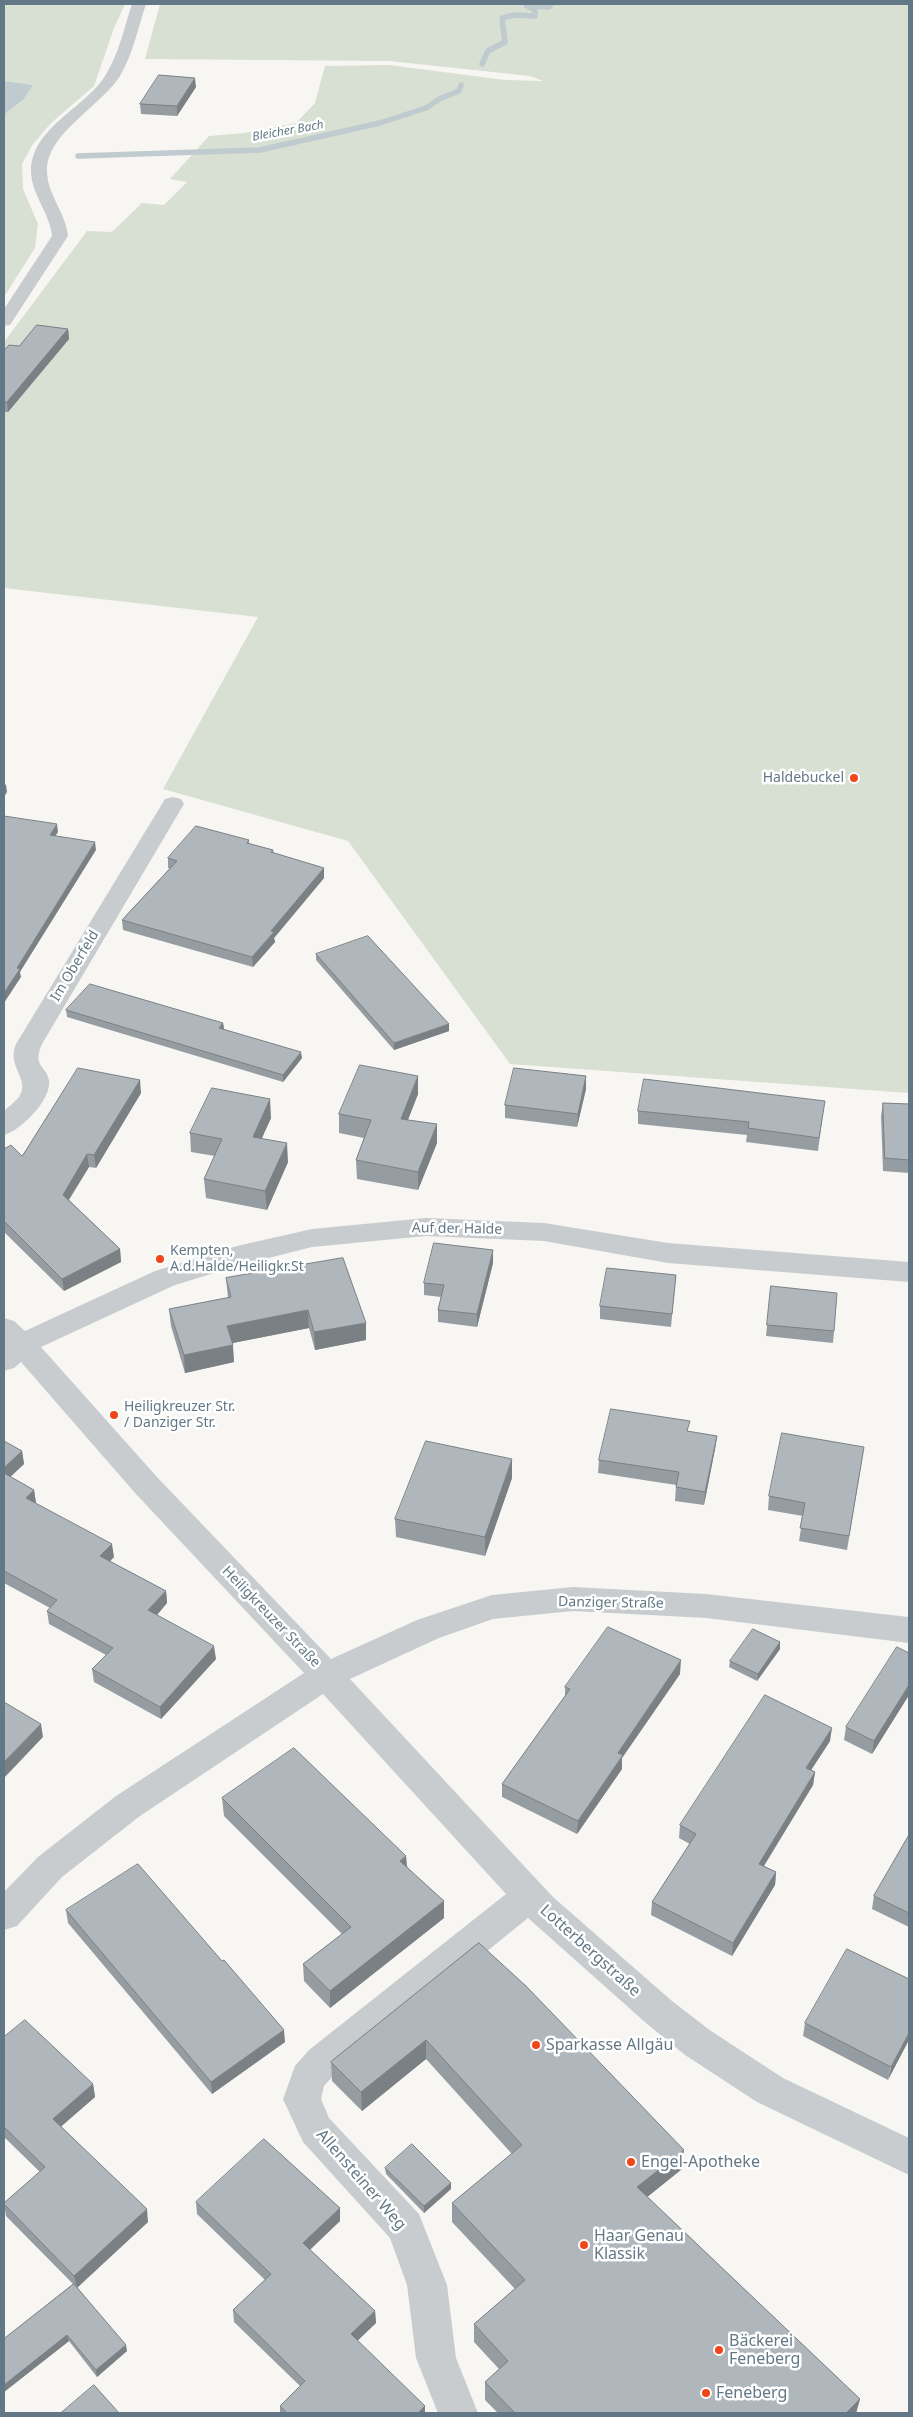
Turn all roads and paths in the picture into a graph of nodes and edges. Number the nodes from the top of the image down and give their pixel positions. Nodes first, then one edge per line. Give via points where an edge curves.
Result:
1 (139, 4) edge
2 (4, 321) edge
3 (173, 804) dead end
4 (4, 1126) edge
5 (909, 1272) edge
6 (10, 1344) edge
7 (909, 1630) edge
8 (326, 1675) junction
9 (529, 1896) junction
10 (4, 1915) edge
11 (909, 2157) edge
12 (458, 2413) edge

1 - 2 street via 120,61 107,84 48,143 38,165 58,222 59,239
3 - 4 street, Im Oberfeld via 26,1049 25,1063 36,1080 32,1098
5 - 6 street, Auf der Halde via 668,1253 544,1232 426,1227 312,1238 237,1256 165,1278
6 - 8 street, Heiligkreuzer Straße
7 - 8 street, Danziger Straße via 706,1606 573,1600 492,1607 428,1629
8 - 9 street, Lotterbergstraße
8 - 10 street, Heiligkreuzer Straße via 128,1806 50,1867
9 - 11 street, Lotterbergstraße via 658,2012 698,2043 770,2090
9 - 12 street, Allensteiner Weg via 322,2062 308,2078 302,2098 316,2130 405,2227 427,2285 436,2358

